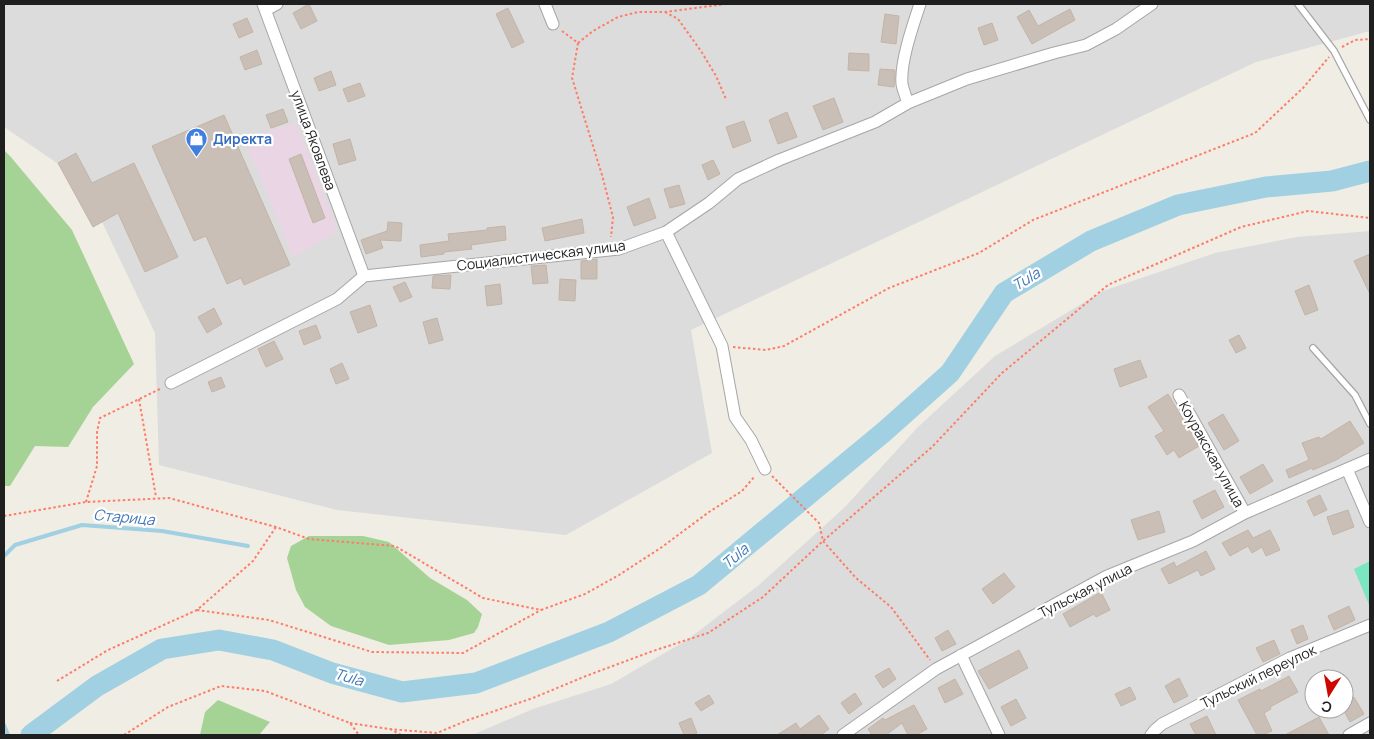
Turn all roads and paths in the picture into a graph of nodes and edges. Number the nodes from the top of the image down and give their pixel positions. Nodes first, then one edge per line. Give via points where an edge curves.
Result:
1 (277, 4) edge
2 (545, 4) edge
3 (726, 4) edge
4 (920, 4) edge
5 (1152, 4) edge
6 (1298, 4) edge
7 (264, 7) edge
8 (665, 12) junction
9 (553, 24) joint
10 (1370, 39) edge
11 (578, 43) junction
12 (1334, 51) junction
13 (726, 99) dead end
14 (908, 103) junction
15 (1370, 120) edge
16 (1370, 218) edge
17 (666, 232) junction
18 (611, 250) junction
19 (364, 276) junction
20 (722, 346) junction
21 (1313, 348) dead end
22 (171, 383) joint
23 (1179, 395) dead end
24 (139, 399) junction
25 (1370, 424) edge
26 (1370, 459) edge
27 (765, 469) joint
28 (1348, 469) junction
29 (776, 481) dead end
30 (156, 498) junction
31 (86, 502) junction
32 (1246, 513) junction
33 (4, 516) edge
34 (1370, 522) edge
35 (276, 527) junction
36 (824, 541) junction
37 (197, 610) junction
38 (541, 610) junction
39 (1370, 625) edge
40 (961, 655) junction
41 (936, 669) junction
42 (57, 680) dead end
43 (350, 723) junction
44 (1370, 723) edge
45 (389, 729) junction
46 (124, 735) edge
47 (359, 735) edge
48 (401, 735) edge
49 (843, 735) edge
50 (999, 735) edge
51 (1151, 735) edge
52 (1349, 735) edge

1 - 7 street
2 - 9 street
3 - 8 path
4 - 14 street via 903,69 902,86
5 - 14 street, Социалистическая улица via 1086,45 967,79
6 - 12 lane
7 - 19 street, улица Яковлева
8 - 11 path via 638,12 618,17
8 - 13 path via 678,19 702,51
9 - 11 path
10 - 12 path via 1355,40
11 - 18 path via 572,78 612,217
12 - 15 lane
12 - 20 path via 1303,88 1255,133 1034,220 979,253 889,288 784,346 766,350
14 - 17 street, Социалистическая улица via 875,122 738,179
16 - 36 path via 1308,212 1241,228 1108,285 1002,373 932,447
17 - 18 street, Социалистическая улица
17 - 20 street
18 - 19 street, Социалистическая улица
19 - 22 street via 337,299
20 - 27 street via 735,417
21 - 25 lane via 1355,395
22 - 24 path
23 - 32 street, Коуракская улица
24 - 30 path
24 - 31 path via 100,418 97,466
26 - 28 street, Тульская улица
27 - 38 path via 753,477 742,491 619,575 585,594
28 - 32 street, Тульская улица
28 - 34 street
29 - 36 path via 819,522
30 - 31 path
30 - 35 path via 169,498
31 - 33 path
32 - 40 street, Тульская улица via 1193,541 1107,576
35 - 37 path via 253,561
35 - 38 path via 309,540 395,546 483,598
36 - 41 path via 856,578 891,607
36 - 45 path via 764,597 708,633 437,733
37 - 38 path via 269,620 372,652 463,653
37 - 42 path via 108,650
39 - 51 street, Тульский переулок via 1290,658 1162,724
40 - 41 street, Тульская улица
40 - 50 street
41 - 49 street, Тульская улица
43 - 45 path
43 - 46 path via 265,691 221,686 168,707
43 - 47 path
44 - 52 street
45 - 48 path

